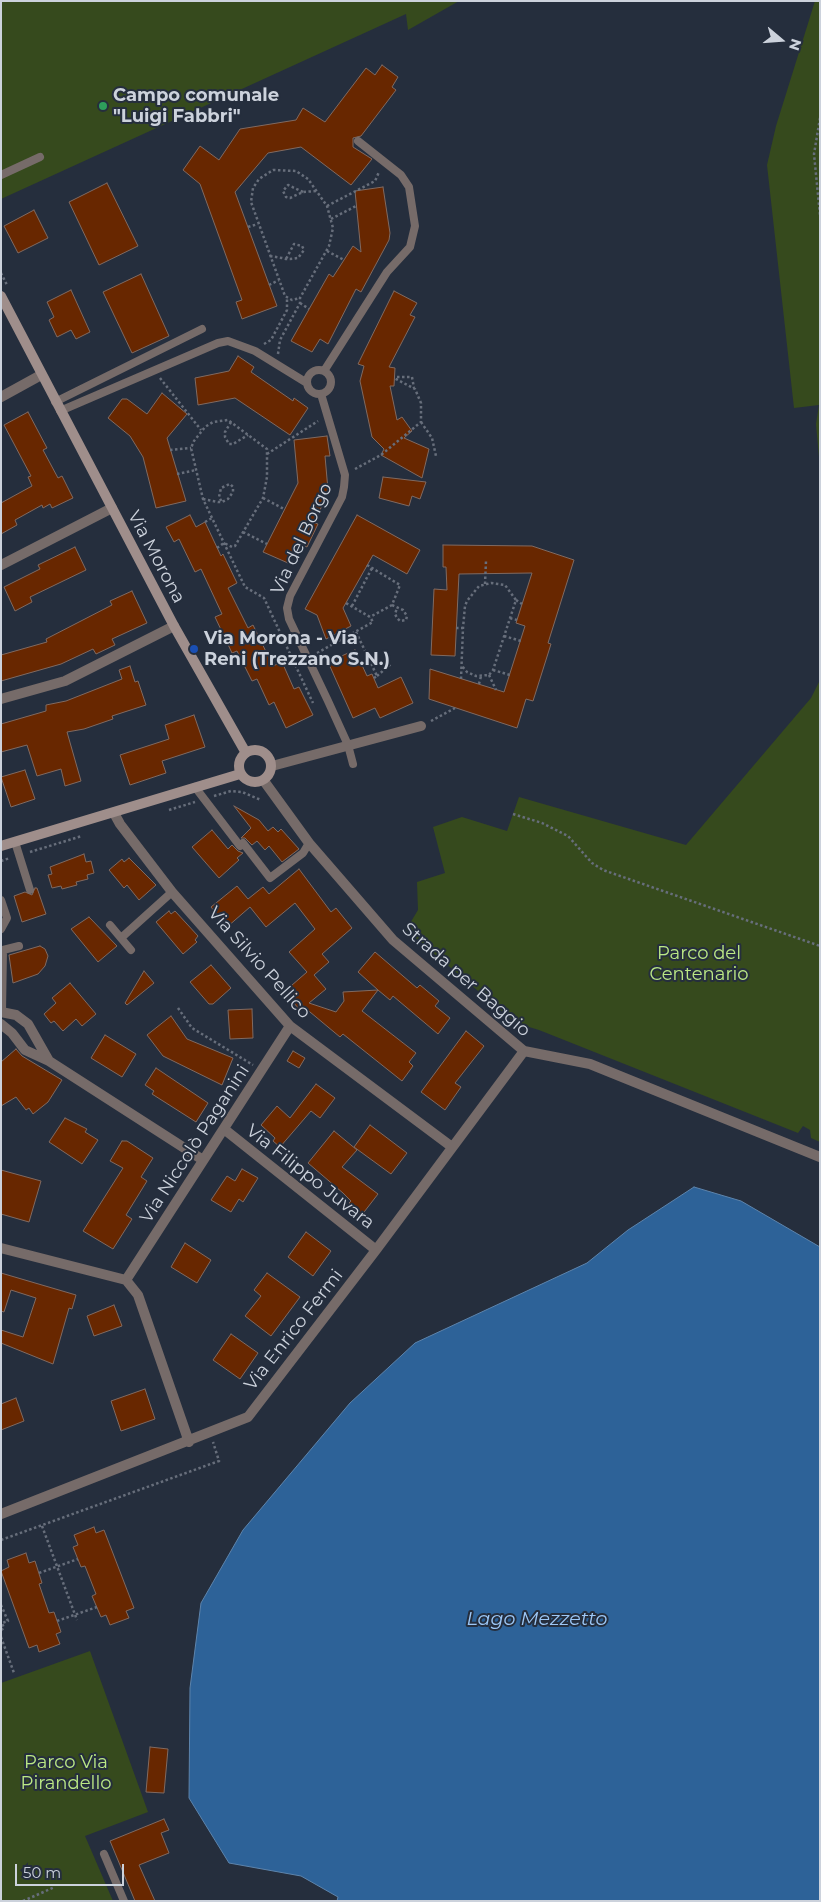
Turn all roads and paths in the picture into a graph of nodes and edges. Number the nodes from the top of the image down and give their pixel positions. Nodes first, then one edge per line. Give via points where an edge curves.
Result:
1 (820, 118) edge
2 (358, 140) dead end
3 (40, 157) dead end
4 (381, 157) junction
5 (1, 175) edge
6 (317, 191) junction
7 (303, 192) junction
8 (327, 206) junction
9 (356, 206) dead end
10 (820, 215) edge
11 (332, 220) junction
12 (258, 224) junction
13 (248, 227) dead end
14 (327, 251) junction
15 (270, 256) junction
16 (286, 259) junction
17 (344, 260) dead end
18 (279, 280) junction
19 (269, 285) dead end
20 (1, 296) edge
21 (300, 298) junction
22 (288, 299) junction
23 (300, 303) junction
24 (309, 309) dead end
25 (202, 329) dead end
26 (255, 351) junction
27 (278, 366) junction
28 (324, 371) junction
29 (155, 372) junction
30 (40, 375) junction
31 (307, 383) junction
32 (414, 389) junction
33 (321, 394) junction
34 (1, 397) edge
35 (58, 407) junction
36 (328, 415) junction
37 (230, 422) junction
38 (421, 422) junction
39 (201, 430) junction
40 (248, 435) junction
41 (191, 448) junction
42 (170, 450) dead end
43 (267, 454) junction
44 (436, 456) dead end
45 (196, 470) junction
46 (177, 474) dead end
47 (345, 475) junction
48 (263, 498) junction
49 (203, 499) junction
50 (222, 502) junction
51 (112, 508) junction
52 (284, 509) dead end
53 (212, 518) junction
54 (205, 522) dead end
55 (243, 532) junction
56 (224, 544) junction
57 (267, 544) dead end
58 (217, 548) dead end
59 (486, 561) dead end
60 (1, 565) edge
61 (367, 565) dead end
62 (372, 568) junction
63 (485, 584) junction
64 (516, 600) junction
65 (346, 603) dead end
66 (522, 604) dead end
67 (392, 605) junction
68 (352, 606) junction
69 (397, 608) junction
70 (370, 617) junction
71 (510, 618) junction
72 (516, 620) dead end
73 (174, 626) junction
74 (456, 628) dead end
75 (464, 628) junction
76 (356, 632) junction
77 (504, 636) junction
78 (520, 641) dead end
79 (309, 657) junction
80 (391, 664) dead end
81 (462, 666) junction
82 (493, 670) junction
83 (489, 674) junction
84 (510, 675) dead end
85 (377, 676) junction
86 (481, 676) junction
87 (374, 678) dead end
88 (461, 679) dead end
89 (479, 684) dead end
90 (496, 690) dead end
91 (1, 699) edge
92 (313, 703) dead end
93 (455, 708) dead end
94 (421, 726) joint
95 (348, 745) junction
96 (246, 753) junction
97 (353, 764) dead end
98 (272, 766) junction
99 (240, 774) junction
100 (264, 781) junction
101 (195, 788) junction
102 (204, 800) junction
103 (280, 803) junction
104 (167, 810) dead end
105 (114, 813) junction
106 (513, 814) dead end
107 (83, 835) dead end
108 (15, 842) junction
109 (309, 843) junction
110 (1, 846) edge
111 (20, 855) junction
112 (1, 861) edge
113 (30, 890) dead end
114 (172, 892) junction
115 (1, 900) edge
116 (110, 925) dead end
117 (1, 929) edge
118 (121, 938) junction
119 (19, 946) dead end
120 (820, 946) edge
121 (130, 950) dead end
122 (178, 1008) dead end
123 (2, 1012) edge
124 (1, 1024) edge
125 (290, 1026) junction
126 (524, 1051) junction
127 (49, 1061) junction
128 (263, 1071) junction
129 (224, 1129) junction
130 (452, 1147) junction
131 (820, 1157) edge
132 (203, 1160) junction
133 (1, 1248) edge
134 (376, 1250) junction
135 (126, 1280) junction
136 (210, 1433) junction
137 (189, 1442) junction
138 (1, 1514) edge
139 (42, 1526) junction
140 (1, 1540) edge
141 (78, 1559) dead end
142 (58, 1566) junction
143 (39, 1573) dead end
144 (1, 1606) edge
145 (97, 1607) dead end
146 (76, 1615) junction
147 (78, 1620) dead end
148 (57, 1621) dead end
149 (1, 1630) edge
150 (1, 1638) edge
151 (14, 1672) dead end
152 (104, 1854) dead end
153 (55, 1887) dead end
154 (23, 1901) edge
155 (124, 1901) edge

1 - 10 path via 814,154
2 - 4 lane
3 - 5 lane
4 - 8 path via 375,181
4 - 28 lane via 409,187 415,226 410,247 387,272
6 - 7 path
6 - 8 path
6 - 12 path via 296,171 282,169 267,173 251,195 252,210
7 - 7 path via 290,198 283,191 288,185
8 - 11 path
9 - 11 path
11 - 14 path
12 - 13 path
12 - 15 path
14 - 17 path
14 - 21 path
15 - 16 path
15 - 18 path
16 - 16 path via 298,258 302,254 302,246 294,244
18 - 19 path
18 - 22 path
20 - 30 main road, Via Morona
21 - 22 path
21 - 23 path
22 - 26 path via 287,310 271,340
23 - 24 path
23 - 27 path via 280,340
25 - 35 lane
26 - 27 lane
26 - 29 lane via 228,341 218,343
27 - 31 lane
28 - 31 lane via 312,372
28 - 33 lane via 330,376 331,384 328,391
29 - 35 lane
29 - 39 path
30 - 34 street
30 - 35 main road, Via Morona
31 - 33 lane via 310,390
32 - 32 path via 412,376 394,378 401,381
32 - 38 path via 421,403
33 - 36 lane, Via del Borgo
35 - 51 main road, Via Morona
36 - 43 path
36 - 47 lane, Via del Borgo
37 - 39 path via 213,422
37 - 40 path
37 - 40 path via 225,432 229,444
38 - 44 path via 432,438
38 - 47 path via 381,455
39 - 41 path
40 - 43 path via 267,449
41 - 42 path
41 - 45 path
43 - 48 path via 268,477
45 - 46 path
45 - 49 path
47 - 79 lane, Via del Borgo via 342,497 290,596 287,608 289,619
48 - 52 path
48 - 55 path
49 - 50 path
49 - 53 path
50 - 50 path via 232,495 233,486 230,484 221,488 219,497
51 - 60 street
51 - 73 main road, Via Morona
53 - 54 path
53 - 56 path
55 - 56 path via 235,546
55 - 57 path
56 - 58 path
56 - 92 path via 245,587 264,598
59 - 63 path
61 - 62 path
62 - 67 path via 400,585
62 - 68 path
63 - 64 path via 505,585
63 - 75 path via 467,600
64 - 66 path
64 - 71 path
65 - 68 path
67 - 69 path
67 - 70 path
68 - 70 path
69 - 69 path via 406,613 406,620 397,618
70 - 76 path via 373,622
71 - 72 path
71 - 77 path
73 - 91 street via 65,681
73 - 96 main road, Via Morona
74 - 75 path
75 - 81 path
76 - 79 path
76 - 85 path
77 - 78 path
77 - 82 path
79 - 95 lane, Via del Borgo
80 - 85 path
81 - 86 path via 471,674
81 - 88 path
82 - 83 path
82 - 84 path
83 - 86 path
83 - 90 path
85 - 87 path
86 - 89 path
93 - 94 path
94 - 95 street
95 - 97 lane, Via del Borgo
95 - 98 street
96 - 98 main road via 254,750 263,752
96 - 99 main road via 239,762
98 - 100 main road
99 - 100 main road via 250,782
99 - 101 main road
100 - 103 street, Strada per Baggio
101 - 102 lane
101 - 105 main road
102 - 103 path via 237,792 258,798 270,806
102 - 104 path
102 - 109 lane via 270,878 303,853
103 - 109 street, Strada per Baggio
105 - 108 main road
105 - 114 street, Via Silvio Pellico
106 - 120 path via 568,836 592,863 603,870
107 - 111 path
108 - 110 main road
108 - 111 lane
109 - 126 street, Strada per Baggio via 393,940
111 - 112 path
111 - 113 lane
114 - 118 lane
114 - 125 street, Via Silvio Pellico
115 - 117 lane via 7,918
116 - 118 lane
118 - 121 lane
119 - 123 lane via 3,950
122 - 128 path via 192,1028
123 - 127 street via 28,1024
124 - 127 street via 12,1032 25,1050
125 - 128 street, Via Niccolò Paganini
125 - 130 street, Via Silvio Pellico
126 - 130 street, Via Enrico Fermi
126 - 131 street, Strada per Baggio via 590,1064
127 - 132 street
128 - 129 street, Via Niccolò Paganini
129 - 132 street, Via Niccolò Paganini
129 - 134 street, Via Filippo Juvara
130 - 134 street, Via Enrico Fermi
132 - 135 street, Via Niccolò Paganini
133 - 135 street
134 - 136 street, Via Enrico Fermi via 248,1417
135 - 137 street via 138,1295
136 - 137 street, Via Enrico Fermi
136 - 139 path via 218,1461
137 - 138 street, Via Enrico Fermi
139 - 140 path
139 - 142 path
141 - 142 path
142 - 143 path
142 - 146 path
144 - 149 path via 8,1621 2,1623 4,1628
145 - 146 path
146 - 147 path
146 - 148 path
150 - 151 path
152 - 155 lane
153 - 154 path

